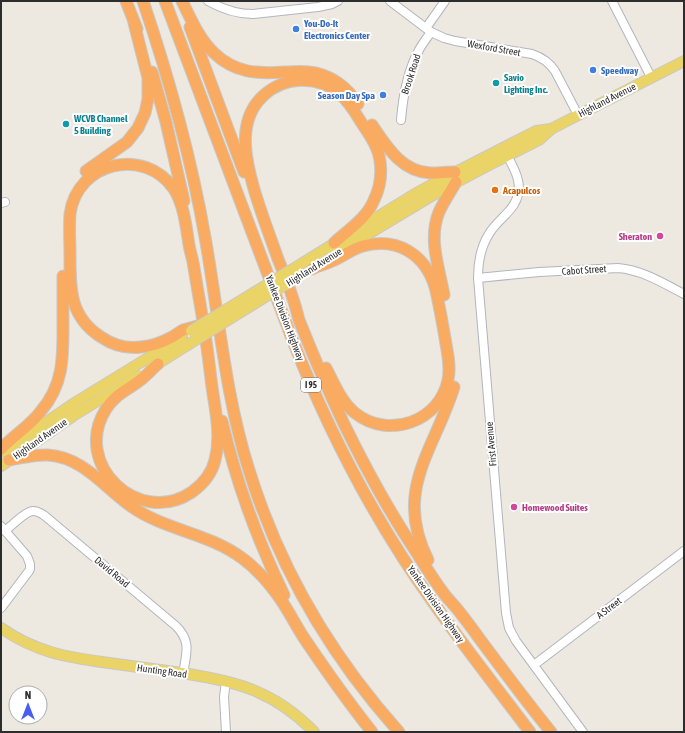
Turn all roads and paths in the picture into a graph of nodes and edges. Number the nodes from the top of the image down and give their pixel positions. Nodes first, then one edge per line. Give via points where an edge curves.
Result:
1 (126, 1) edge
2 (142, 1) edge
3 (165, 1) edge
4 (181, 1) edge
5 (208, 1) edge
6 (338, 1) edge
7 (390, 1) edge
8 (445, 1) edge
9 (612, 1) edge
10 (134, 23) junction
11 (428, 30) junction
12 (684, 61) edge
13 (651, 77) junction
14 (578, 115) junction
15 (400, 120) dead end
16 (504, 152) junction
17 (456, 177) junction
18 (259, 208) junction
19 (334, 243) junction
20 (194, 262) junction
21 (312, 268) junction
22 (298, 271) junction
23 (478, 278) junction
24 (684, 294) edge
25 (292, 295) junction
26 (202, 324) joint
27 (192, 334) junction
28 (208, 355) junction
29 (158, 364) junction
30 (1, 449) edge
31 (4, 460) edge
32 (3, 529) edge
33 (684, 551) edge
34 (1, 608) edge
35 (457, 608) junction
36 (1, 628) edge
37 (319, 659) junction
38 (534, 665) junction
39 (184, 674) junction
40 (226, 681) junction
41 (226, 732) edge
42 (314, 732) edge
43 (372, 732) edge
44 (399, 732) edge
45 (530, 732) edge
46 (551, 732) edge
47 (583, 732) edge

1 - 10 highway
2 - 44 highway via 171,90 190,164 206,239 232,401 255,488 279,548 317,622 357,682
3 - 45 highway, Yankee Division Highway / I 95 via 293,341 341,449 375,511 415,575
4 - 17 highway via 203,40 227,62 254,72 305,72 328,77 349,92 392,154 401,162 421,171
4 - 18 highway
5 - 6 street via 244,14 312,8
7 - 11 street, Wexford Street
8 - 11 street, Brook Road
9 - 13 street
10 - 20 highway via 152,73 172,147
10 - 30 highway via 148,76 145,113 131,138 84,172 68,195 63,216 63,351 60,375 43,410
11 - 14 street, Wexford Street via 450,40 532,54 543,59 554,70
11 - 15 street, Brook Road via 409,74
12 - 13 main road, Highland Avenue
13 - 14 main road, Highland Avenue
14 - 16 main road, Highland Avenue via 551,129 536,131
16 - 17 main road, Highland Avenue
16 - 23 street, First Avenue via 517,177 519,191 512,207 492,229 484,243 479,257
17 - 19 main road, Highland Avenue via 403,201
17 - 21 main road, Highland Avenue
17 - 35 highway via 436,221 434,246 455,356 456,378 420,472 414,506 416,526 423,550
18 - 19 highway via 245,145 245,134 254,108 268,91 285,83 307,80 326,85 340,94 350,106 375,144 381,165 378,192 372,205 361,219
18 - 25 highway
19 - 22 main road, Highland Avenue
20 - 27 highway via 179,199 171,185 158,173 140,165 116,165 95,173 80,188 70,214 70,281 73,301 84,323 107,342 118,346 153,345 183,330
20 - 28 highway
21 - 22 main road, Highland Avenue
21 - 25 highway via 333,261 356,248 379,244 402,247 423,263 435,287 448,358 448,379 440,400 422,417 402,425 378,424 357,415 348,406 332,380
22 - 26 main road, Highland Avenue, bridge
22 - 27 main road, Highland Avenue, bridge
23 - 24 street, Cabot Street via 624,268 641,273
23 - 38 street, First Avenue via 506,613 513,637
25 - 35 highway via 317,364 363,462 416,552 445,595
26 - 27 highway, bridge
27 - 29 main road, Highland Avenue
27 - 31 main road, Highland Avenue via 71,406
28 - 29 highway via 218,430 214,464 203,482 191,492 165,502 141,500 114,483 100,463 96,440 100,420 109,404 143,379
28 - 37 highway via 228,446 252,523 282,590
29 - 31 main road, Highland Avenue
31 - 37 highway via 43,455 70,460 82,466 141,512 231,550 269,583
32 - 34 street via 27,556 30,566 28,573
32 - 39 street, David Road via 31,511 45,516 182,632 187,646
33 - 38 street, A Street
35 - 46 highway
36 - 39 main road, Hunting Road via 45,651 79,659
37 - 43 highway
38 - 47 street, First Avenue
39 - 40 main road, Hunting Road
40 - 41 street
40 - 42 main road, Hunting Road via 269,697 292,712

